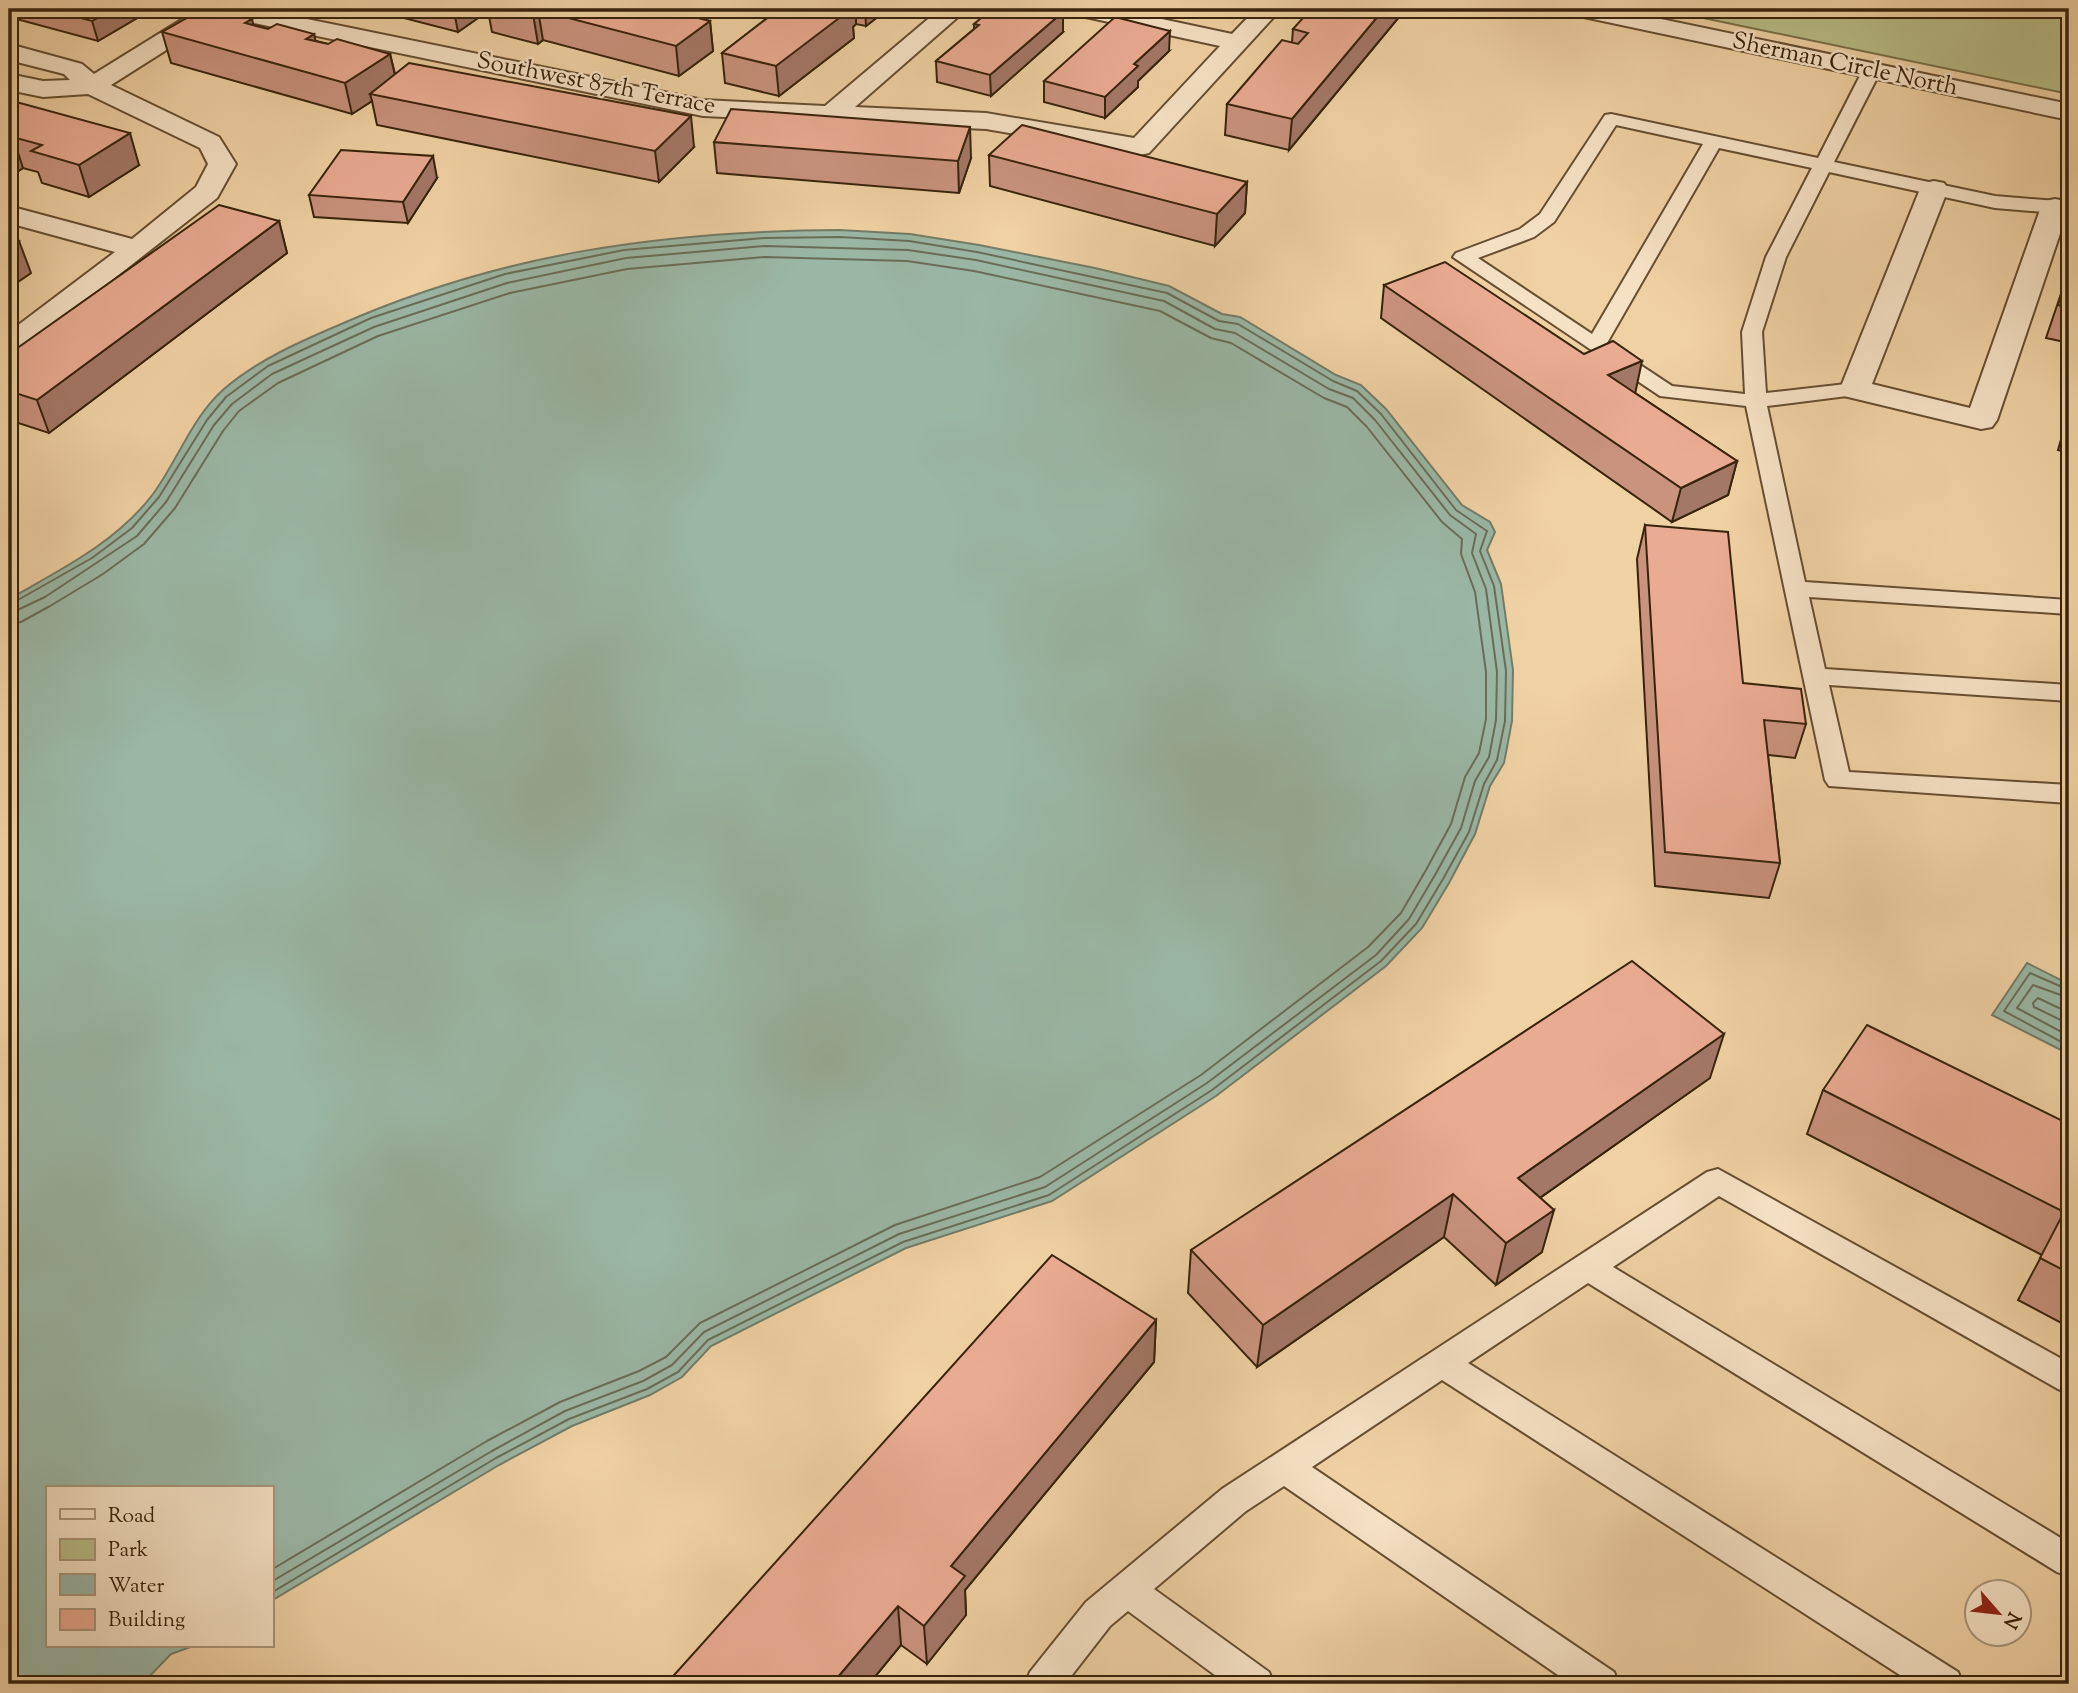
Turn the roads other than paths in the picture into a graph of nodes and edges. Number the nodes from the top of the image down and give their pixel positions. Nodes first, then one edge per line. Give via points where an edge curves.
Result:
1 (216, 9) edge
2 (223, 9) edge
3 (955, 9) edge
4 (1081, 9) edge
5 (1269, 9) edge
6 (1585, 9) edge
7 (1236, 41) junction
8 (9, 52) edge
9 (1872, 70) junction
10 (9, 82) edge
11 (92, 86) junction
12 (833, 112) junction
13 (2069, 112) edge
14 (1713, 142) junction
15 (1823, 165) junction
16 (1934, 189) junction
17 (2062, 208) edge
18 (9, 215) edge
19 (137, 249) junction
20 (1596, 345) junction
21 (9, 346) edge
22 (1855, 389) junction
23 (1756, 401) junction
24 (1795, 589) junction
25 (2069, 607) edge
26 (1815, 676) junction
27 (2069, 693) edge
28 (2069, 794) edge
29 (1587, 1267) junction
30 (1441, 1363) junction
31 (2069, 1379) edge
32 (1284, 1467) junction
33 (2069, 1561) edge
34 (1127, 1590) junction
35 (1043, 1684) edge
36 (1256, 1684) edge
37 (1601, 1684) edge
38 (1945, 1684) edge

1 - 11 street
2 - 12 street, Southwest 87th Terrace via 703,108
3 - 12 street
4 - 7 street
5 - 7 street
6 - 9 street, Sherman Circle North
7 - 12 street, Southwest 87th Terrace via 1140,147 986,121
8 - 11 street via 73,69
9 - 13 street, Sherman Circle North
9 - 15 lane
10 - 11 street via 43,89
11 - 19 street via 210,143 222,164 207,192
14 - 15 lane
14 - 20 lane
14 - 20 lane via 1611,120 1547,218 1527,233 1463,257
15 - 16 lane
15 - 23 lane via 1776,257 1752,331
16 - 17 lane via 1995,202
16 - 22 street
17 - 22 street via 1981,420
18 - 19 street
19 - 21 street
20 - 23 lane via 1667,392
22 - 23 lane
23 - 24 lane
24 - 25 lane
24 - 26 lane
26 - 27 lane
26 - 28 lane via 1838,780
29 - 30 lane
29 - 31 lane via 1718,1181
29 - 33 lane
30 - 32 lane
30 - 38 lane
32 - 34 lane via 1234,1500
32 - 37 lane
34 - 35 lane via 1098,1614
34 - 36 lane

